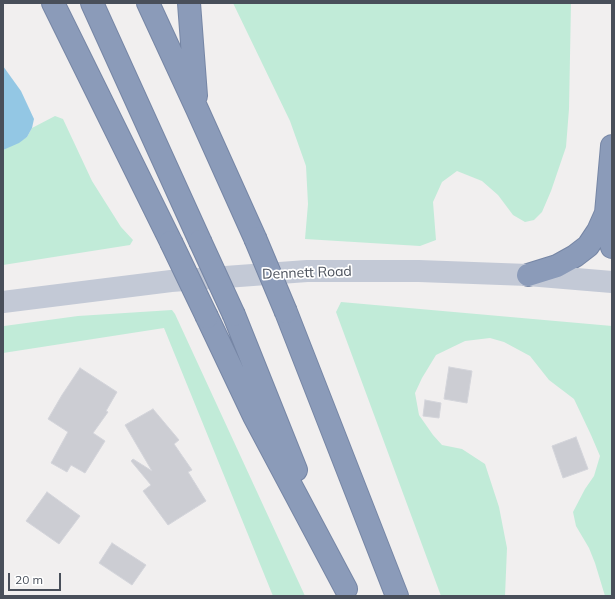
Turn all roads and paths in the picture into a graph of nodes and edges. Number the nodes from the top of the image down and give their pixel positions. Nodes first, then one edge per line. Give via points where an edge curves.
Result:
1 (53, 3) edge
2 (92, 3) edge
3 (148, 3) edge
4 (189, 3) edge
5 (197, 109) junction
6 (612, 146) edge
7 (606, 213) junction
8 (612, 248) edge
9 (528, 276) junction
10 (612, 282) edge
11 (3, 302) edge
12 (347, 592) edge
13 (397, 596) edge

1 - 12 highway, bridge via 254,416
2 - 12 highway, bridge via 234,315
3 - 5 highway
4 - 5 highway
5 - 13 highway, bridge via 286,312
6 - 7 highway
7 - 8 highway
7 - 9 highway via 598,232 582,251 557,266
9 - 10 street, Dennett Road
9 - 11 street, Dennett Road via 419,271 307,272 171,281

